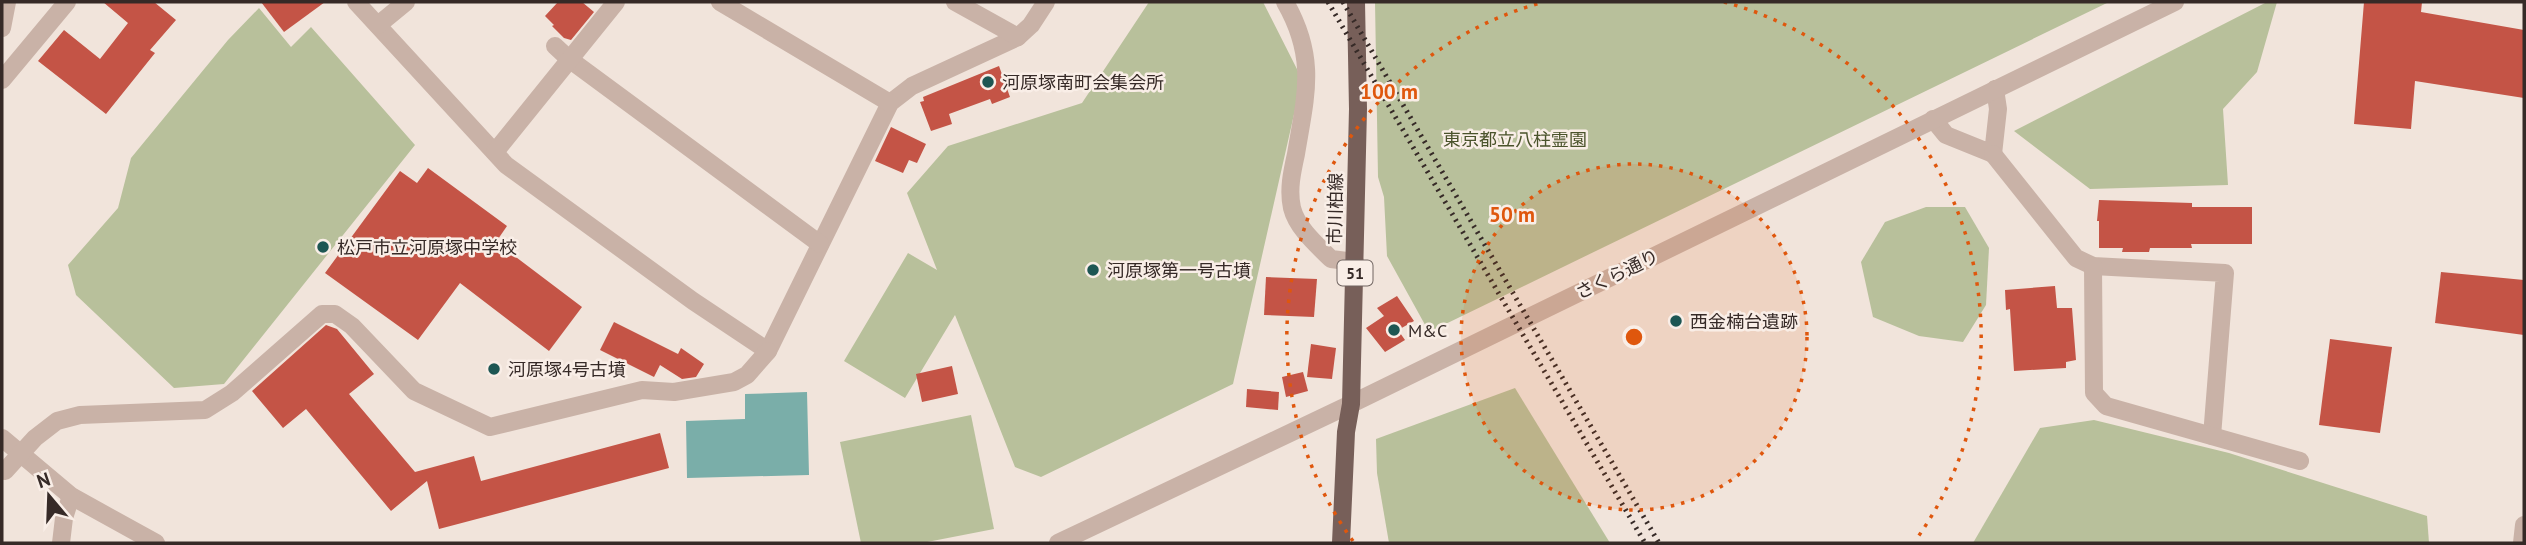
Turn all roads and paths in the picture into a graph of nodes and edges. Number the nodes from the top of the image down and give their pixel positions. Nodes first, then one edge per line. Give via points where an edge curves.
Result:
1 (7, 2) edge
2 (66, 2) edge
3 (356, 2) edge
4 (406, 2) edge
5 (616, 2) edge
6 (720, 2) edge
7 (955, 2) edge
8 (1046, 2) edge
9 (1285, 2) edge
10 (1356, 2) edge
11 (2175, 2) edge
12 (378, 25) junction
13 (2, 28) edge
14 (1018, 37) junction
15 (555, 46) dead end
16 (569, 59) junction
17 (2, 80) edge
18 (1995, 89) junction
19 (891, 103) junction
20 (1933, 119) junction
21 (495, 152) junction
22 (1993, 154) junction
23 (820, 244) junction
24 (1355, 262) junction
25 (2093, 266) junction
26 (768, 351) junction
27 (1351, 404) junction
28 (2212, 436) junction
29 (2, 438) edge
30 (21, 454) junction
31 (2301, 461) dead end
32 (5, 471) dead end
33 (71, 496) junction
34 (2524, 525) edge
35 (61, 543) edge
36 (156, 543) edge
37 (1058, 543) edge
38 (1341, 543) edge
39 (2522, 543) edge

1 - 13 street
2 - 17 street
3 - 12 street
4 - 12 street
5 - 16 street
6 - 19 street
7 - 14 street
8 - 14 street
9 - 24 street via 1304,42 1307,91 1290,187 1292,209 1331,260
10 - 24 main road, 市川柏線 / 51
11 - 18 street, さくら通り
12 - 21 street
14 - 19 street via 912,86
15 - 16 street
16 - 21 street
16 - 23 street
18 - 20 street, さくら通り
18 - 22 street via 1998,109
19 - 23 street
20 - 22 street via 1946,135
20 - 27 street, さくら通り
21 - 26 street via 693,301
22 - 25 street via 2076,258
23 - 26 street
24 - 27 main road, 市川柏線 / 51
25 - 28 street via 2094,393 2106,407
25 - 28 street via 2225,273
26 - 30 street via 747,375 734,382 674,392 642,390 490,427 414,391 352,326 335,314 322,314 232,393 205,410 80,415 57,421
27 - 37 street, さくら通り
27 - 38 main road, 市川柏線 / 51
28 - 31 street
29 - 30 street
30 - 32 street
30 - 33 street
33 - 35 street
33 - 36 street
34 - 39 street

